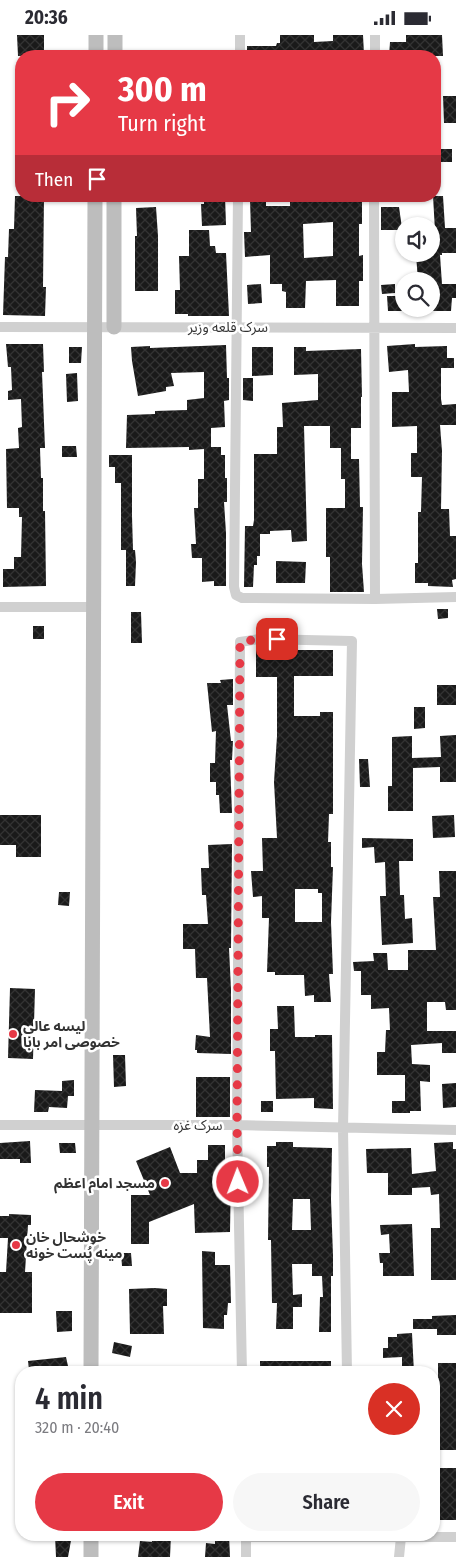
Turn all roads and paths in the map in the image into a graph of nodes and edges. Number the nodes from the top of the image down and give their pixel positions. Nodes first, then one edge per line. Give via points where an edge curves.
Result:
1 (96, 35) edge
2 (114, 35) edge
3 (240, 35) edge
4 (375, 35) edge
5 (96, 50) edge
6 (114, 50) edge
7 (240, 50) edge
8 (375, 50) edge
9 (95, 202) edge
10 (114, 202) edge
11 (238, 202) edge
12 (374, 202) edge
13 (0, 327) edge
14 (94, 327) junction
15 (114, 327) junction
16 (236, 327) junction
17 (374, 327) junction
18 (456, 327) edge
19 (456, 597) edge
20 (375, 599) junction
21 (0, 607) edge
22 (93, 607) junction
23 (0, 1125) edge
24 (237, 1125) junction
25 (90, 1126) junction
26 (343, 1129) junction
27 (456, 1130) edge
28 (90, 1366) edge
29 (242, 1366) edge
30 (347, 1366) edge
31 (440, 1537) edge
32 (456, 1537) edge
33 (90, 1541) edge
34 (246, 1541) edge
35 (401, 1541) edge
36 (90, 1557) edge
37 (246, 1557) edge
38 (399, 1557) edge

1 - 5 street
2 - 6 street
3 - 7 street
4 - 8 street
9 - 14 street
10 - 15 street
11 - 16 street
12 - 17 street
13 - 14 street, سرک قلعه وزیر
14 - 15 street, سرک قلعه وزیر
14 - 22 street
15 - 16 street, سرک قلعه وزیر
16 - 17 street, سرک قلعه وزیر
16 - 20 street via 236,595 242,598
17 - 18 street, سرک قلعه وزیر
17 - 20 street
19 - 20 street
21 - 22 street
22 - 25 street
23 - 25 street, سرک غزه
24 - 25 street, سرک غزه
24 - 26 street, سرک غزه
24 - 26 street via 240,642 259,639 352,641
24 - 29 street
25 - 28 street
26 - 27 street, سرک غزه
26 - 30 street
31 - 32 street
33 - 36 street
34 - 37 street
35 - 38 street

